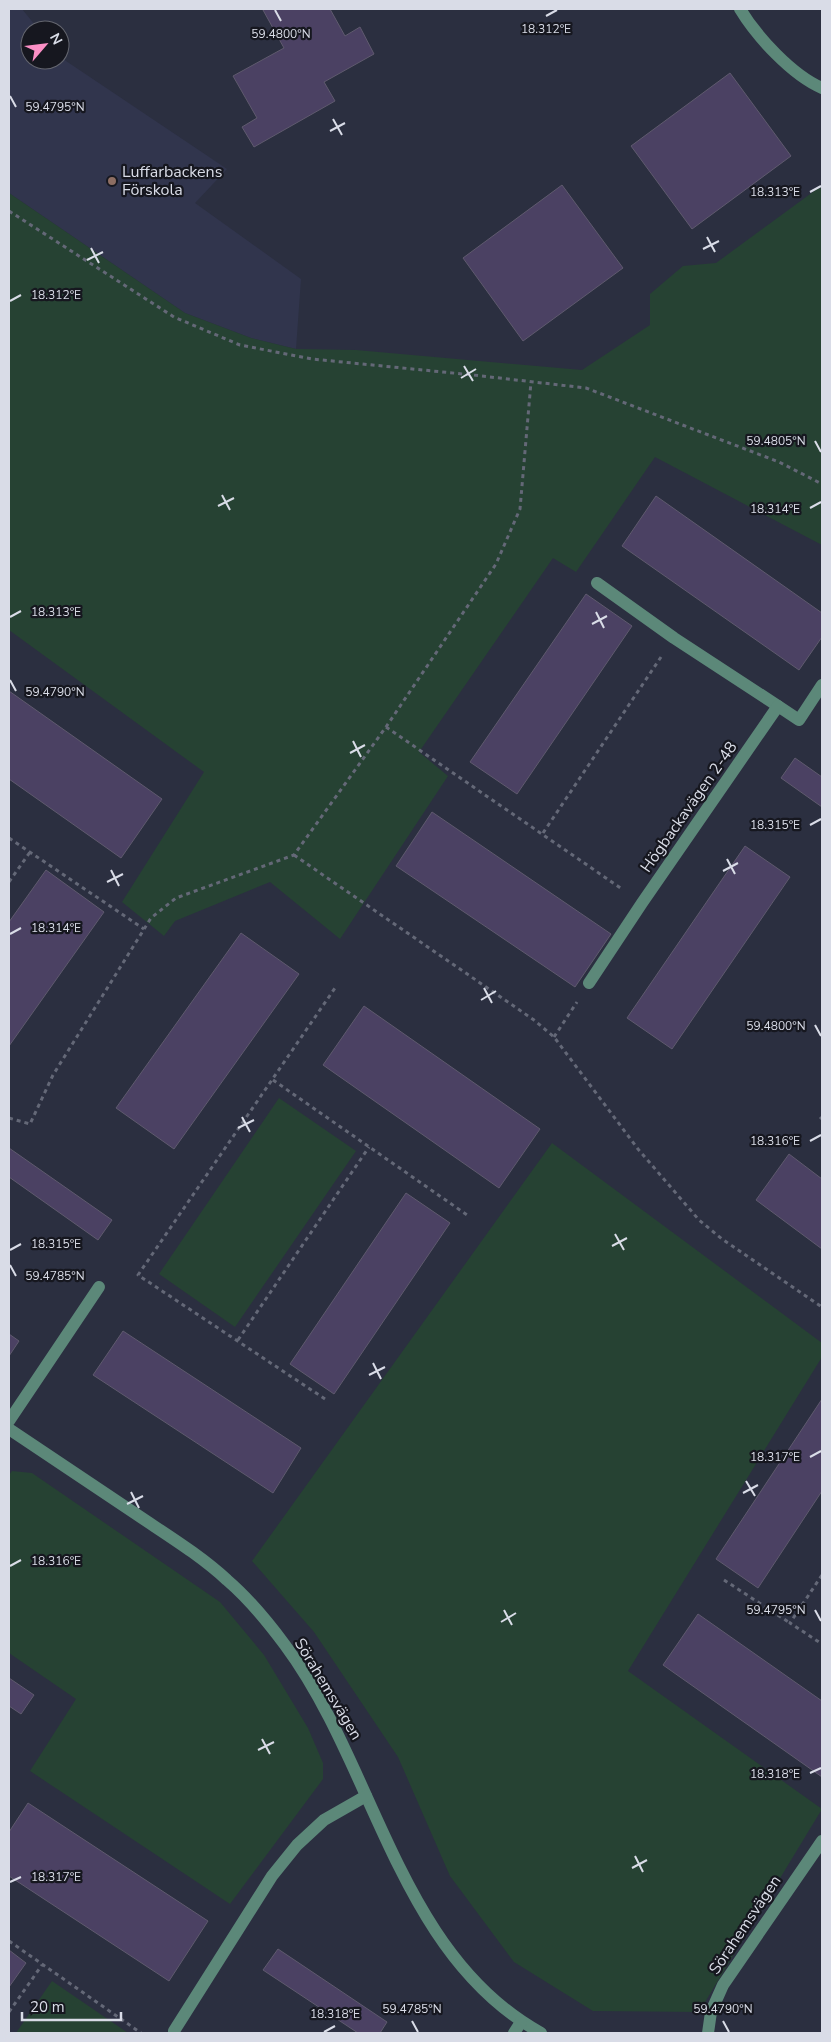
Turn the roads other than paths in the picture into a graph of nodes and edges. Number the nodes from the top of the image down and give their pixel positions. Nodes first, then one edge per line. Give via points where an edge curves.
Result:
1 (740, 9) edge
2 (822, 88) edge
3 (597, 583) dead end
4 (822, 685) edge
5 (778, 706) junction
6 (589, 983) road end
7 (99, 1287) dead end
8 (9, 1421) edge
9 (9, 1429) edge
10 (366, 1796) junction
11 (822, 1841) edge
12 (521, 2022) junction
13 (174, 2031) dead end
14 (514, 2033) edge
15 (541, 2033) edge
16 (708, 2033) edge

1 - 2 street via 782,61
3 - 5 street
4 - 5 street via 799,720
5 - 6 street, Högbackavägen 2-48
7 - 8 street
9 - 10 street, Sörahemsvägen via 171,1538 227,1580 285,1645 310,1682 340,1737
10 - 12 street, Sörahemsvägen via 428,1920 464,1970
10 - 13 street via 324,1820 297,1845 272,1876
11 - 16 street, Sörahemsvägen via 723,1985 711,2012
12 - 14 street
12 - 15 street, Sörahemsvägen

